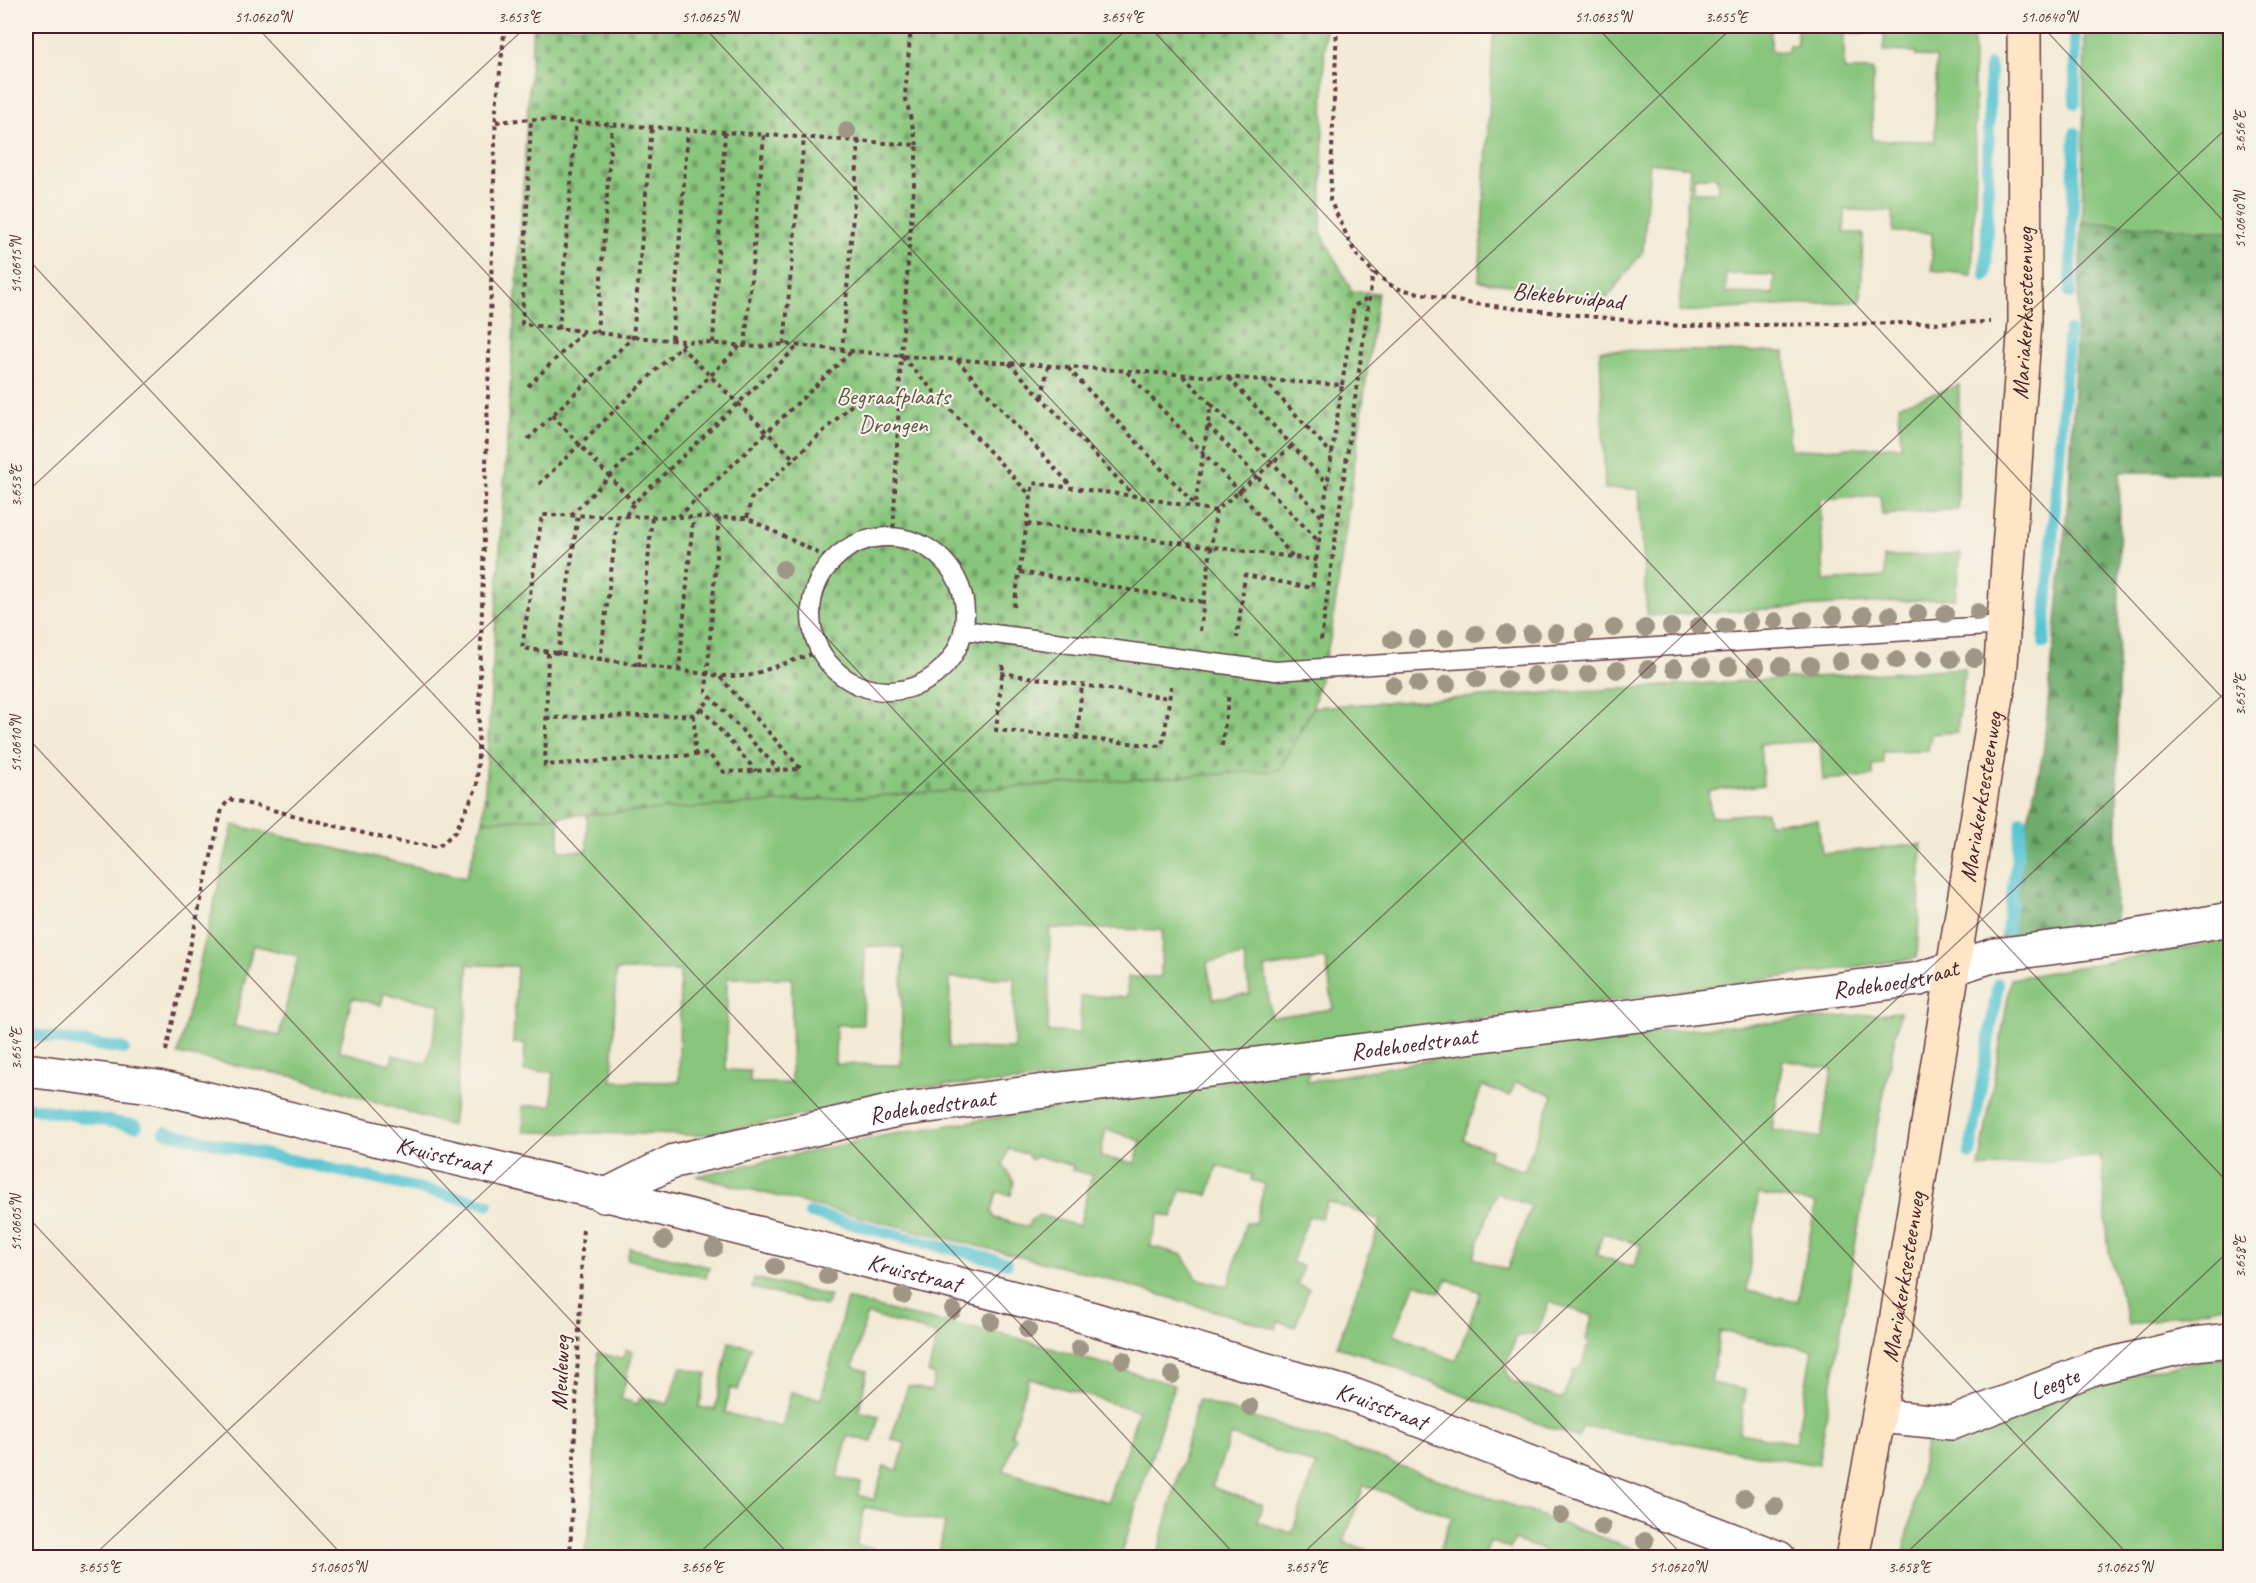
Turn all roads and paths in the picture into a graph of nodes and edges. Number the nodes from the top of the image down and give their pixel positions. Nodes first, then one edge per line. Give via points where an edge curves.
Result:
1 (506, 26) edge
2 (911, 26) edge
3 (1337, 26) edge
4 (2024, 26) edge
5 (531, 119) junction
6 (496, 122) junction
7 (576, 123) junction
8 (612, 125) junction
9 (652, 128) junction
10 (688, 130) junction
11 (725, 132) junction
12 (764, 135) junction
13 (804, 138) junction
14 (859, 141) junction
15 (916, 145) junction
16 (1373, 272) junction
17 (1369, 298) junction
18 (2025, 321) junction
19 (559, 329) junction
20 (583, 332) junction
21 (597, 333) junction
22 (633, 338) junction
23 (672, 339) junction
24 (686, 340) junction
25 (713, 343) junction
26 (784, 344) junction
27 (680, 346) junction
28 (743, 346) junction
29 (798, 346) junction
30 (842, 351) junction
31 (852, 352) junction
32 (901, 356) junction
33 (956, 360) junction
34 (1008, 363) junction
35 (1048, 366) junction
36 (1067, 367) junction
37 (1126, 371) junction
38 (1182, 375) junction
39 (710, 376) junction
40 (1229, 377) junction
41 (1263, 380) junction
42 (1342, 385) junction
43 (528, 386) dead end
44 (1042, 398) junction
45 (899, 402) junction
46 (737, 404) junction
47 (1211, 404) junction
48 (552, 415) junction
49 (1208, 425) junction
50 (767, 433) junction
51 (528, 439) dead end
52 (578, 444) junction
53 (1292, 446) junction
54 (1204, 454) junction
55 (1332, 454) junction
56 (794, 459) junction
57 (1272, 462) junction
58 (609, 476) junction
59 (1256, 476) junction
60 (1033, 483) dead end
61 (539, 484) dead end
62 (1328, 484) junction
63 (1074, 489) junction
64 (1239, 491) junction
65 (1031, 496) dead end
66 (1134, 496) junction
67 (634, 503) junction
68 (1195, 506) junction
69 (1216, 511) junction
70 (578, 514) junction
71 (571, 515) junction
72 (618, 516) junction
73 (626, 516) junction
74 (652, 516) junction
75 (678, 517) junction
76 (693, 518) junction
77 (719, 518) junction
78 (747, 518) junction
79 (1323, 518) junction
80 (1027, 524) dead end
81 (893, 537) junction
82 (1319, 542) junction
83 (1209, 548) junction
84 (1293, 557) junction
85 (832, 560) junction
86 (1317, 560) junction
87 (1020, 572) dead end
88 (1204, 602) junction
89 (2004, 625) junction
90 (964, 630) junction
91 (821, 651) junction
92 (548, 653) junction
93 (558, 655) junction
94 (600, 661) junction
95 (1195, 661) junction
96 (639, 666) junction
97 (1233, 666) junction
98 (1317, 669) junction
99 (679, 671) junction
100 (1001, 674) dead end
101 (708, 675) junction
102 (719, 676) junction
103 (1082, 685) junction
104 (712, 698) junction
105 (1169, 698) dead end
106 (701, 708) junction
107 (694, 715) junction
108 (546, 718) junction
109 (1077, 738) dead end
110 (1222, 746) dead end
111 (695, 755) junction
112 (779, 770) junction
113 (757, 771) junction
114 (2230, 919) edge
115 (1954, 969) junction
116 (26, 1070) edge
117 (158, 1087) junction
118 (594, 1192) junction
119 (2230, 1340) edge
120 (1879, 1416) junction
121 (570, 1557) edge
122 (1779, 1557) edge
123 (1852, 1557) edge

1 - 6 path
2 - 15 path via 905,95
3 - 16 path, Blekebruidpad via 1330,200 1355,253
4 - 18 street, Mariakerksesteenweg
5 - 6 path
5 - 7 path
5 - 19 path via 522,324
6 - 117 path via 477,787 455,832 438,847 396,841 229,799 222,810
7 - 8 path
7 - 19 path
8 - 9 path
8 - 21 path
9 - 10 path
9 - 22 path
10 - 11 path
10 - 23 path
11 - 12 path
11 - 25 path
12 - 13 path
12 - 28 path
13 - 14 path
13 - 26 path
14 - 15 path
14 - 30 path
15 - 32 path
16 - 17 path
16 - 18 path, Blekebruidpad via 1395,288 1467,303 1679,326
17 - 42 path via 1354,306
17 - 98 path
18 - 89 street, Mariakerksesteenweg
19 - 20 path
20 - 21 path
20 - 43 path
21 - 22 path
22 - 23 path
22 - 48 path
23 - 24 path
24 - 25 path
24 - 27 path
25 - 28 path
26 - 28 path
26 - 29 path
27 - 39 path
27 - 52 path
28 - 39 path
29 - 30 path
29 - 46 path
30 - 31 path
31 - 32 path
31 - 50 path
32 - 33 path
32 - 45 path
32 - 65 path
33 - 34 path
33 - 63 path
34 - 35 path
34 - 44 path
35 - 36 path
35 - 44 path
36 - 37 path
36 - 68 path
37 - 38 path
37 - 54 path
38 - 40 path
38 - 47 path
39 - 46 path
39 - 58 path
40 - 41 path
40 - 53 path
41 - 42 path
41 - 55 path
42 - 55 path
44 - 66 path
45 - 56 path via 860,397
45 - 81 path
46 - 50 path
46 - 67 path
47 - 49 path
47 - 57 path
48 - 51 path
48 - 52 path
49 - 54 path
49 - 59 path
50 - 56 path
50 - 75 path
52 - 58 path
52 - 61 path
53 - 57 path
53 - 62 path
54 - 64 path
54 - 68 path
55 - 62 path
56 - 78 path via 751,499
57 - 59 path
57 - 79 path
58 - 67 path
58 - 71 path
59 - 64 path
59 - 82 path
60 - 63 path
62 - 79 path
63 - 66 path
64 - 69 path
64 - 84 path
66 - 68 path
67 - 73 path
68 - 69 path
69 - 83 path
70 - 71 path
70 - 72 path
70 - 93 path
71 - 92 path via 542,515 522,648
72 - 73 path
72 - 94 path
73 - 74 path
74 - 75 path
74 - 96 path
75 - 76 path
76 - 77 path
76 - 99 path
77 - 78 path
77 - 101 path
78 - 85 path
79 - 82 path
80 - 83 path
81 - 85 lane via 871,538
81 - 90 lane via 919,543 940,557 957,578 964,603
82 - 86 path
83 - 84 path
83 - 88 path
84 - 86 path
85 - 91 lane via 818,581 812,604 813,628
86 - 97 path via 1312,588 1245,575
87 - 88 path
88 - 95 path
89 - 98 lane
89 - 115 street, Mariakerksesteenweg via 2000,678
90 - 91 lane via 955,654 937,674 913,687 887,691 860,686 838,672
90 - 95 lane
91 - 102 path via 748,676
92 - 93 path
92 - 108 path
93 - 94 path
94 - 96 path
95 - 97 lane
96 - 99 path
97 - 98 lane via 1275,671
97 - 110 path
99 - 101 path
100 - 103 path
101 - 102 path
101 - 104 path via 706,692
102 - 112 path via 801,769
103 - 105 path
103 - 109 path
104 - 106 path
104 - 112 path
106 - 107 path
106 - 113 path
107 - 108 path
107 - 111 path
108 - 111 path via 545,765
111 - 113 path via 709,754 724,772
112 - 113 path
114 - 115 street, Rodehoedstraat via 1995,955
115 - 118 street, Rodehoedstraat via 1919,979 897,1110 674,1161
115 - 120 street, Mariakerksesteenweg
116 - 117 street, Kruisstraat
117 - 118 street, Kruisstraat
118 - 121 path, Meuleweg
118 - 122 street, Kruisstraat via 1073,1313 1356,1396
119 - 120 street, Leegte via 2195,1344 2094,1368 1952,1423
120 - 123 street, Mariakerksesteenweg

